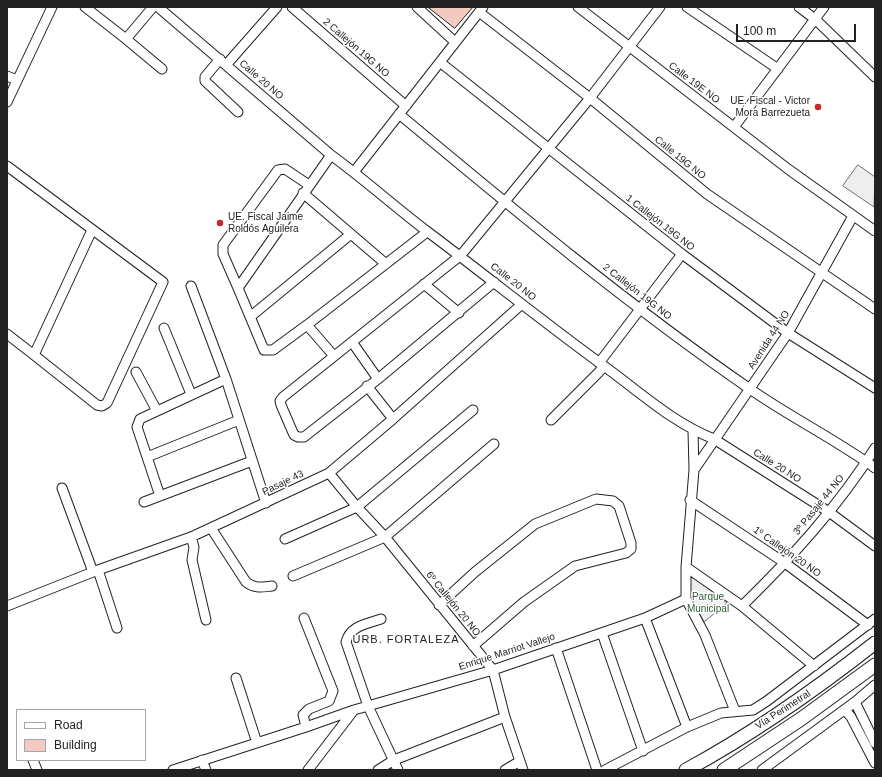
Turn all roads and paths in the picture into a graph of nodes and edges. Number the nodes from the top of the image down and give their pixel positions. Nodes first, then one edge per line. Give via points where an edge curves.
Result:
1 (52, 7) edge
2 (85, 7) edge
3 (153, 7) edge
4 (158, 7) edge
5 (277, 7) edge
6 (292, 7) edge
7 (417, 7) edge
8 (578, 7) edge
9 (660, 7) edge
10 (687, 7) edge
11 (799, 7) edge
12 (824, 7) edge
13 (481, 9) edge
14 (815, 19) junction
15 (126, 39) junction
16 (455, 42) junction
17 (629, 48) junction
18 (223, 62) junction
19 (441, 63) junction
20 (162, 69) dead end
21 (778, 69) junction
22 (7, 76) edge
23 (875, 77) edge
24 (18, 80) junction
25 (10, 90) edge
26 (590, 98) junction
27 (7, 102) edge
28 (406, 106) junction
29 (238, 112) dead end
30 (399, 114) junction
31 (734, 127) junction
32 (549, 148) junction
33 (331, 155) junction
34 (7, 166) edge
35 (354, 172) junction
36 (309, 185) junction
37 (303, 193) junction
38 (505, 202) junction
39 (853, 216) junction
40 (92, 230) junction
41 (875, 231) edge
42 (427, 232) junction
43 (351, 234) junction
44 (682, 254) junction
45 (461, 255) junction
46 (386, 264) junction
47 (822, 273) junction
48 (494, 282) junction
49 (424, 284) junction
50 (191, 286) dead end
51 (238, 288) junction
52 (522, 304) junction
53 (640, 309) junction
54 (875, 309) edge
55 (459, 313) junction
56 (250, 317) junction
57 (307, 325) junction
58 (164, 328) dead end
59 (788, 333) junction
60 (7, 334) edge
61 (352, 342) junction
62 (34, 355) junction
63 (334, 356) junction
64 (601, 364) junction
65 (136, 372) dead end
66 (226, 379) junction
67 (378, 379) junction
68 (367, 386) junction
69 (875, 388) edge
70 (750, 389) junction
71 (190, 394) junction
72 (473, 410) dead end
73 (157, 411) junction
74 (393, 419) junction
75 (239, 420) junction
76 (551, 420) dead end
77 (694, 431) junction
78 (714, 440) junction
79 (494, 444) dead end
80 (875, 448) edge
81 (147, 457) junction
82 (252, 461) junction
83 (866, 462) junction
84 (875, 468) edge
85 (694, 470) junction
86 (329, 473) junction
87 (62, 488) dead end
88 (160, 496) junction
89 (690, 500) junction
90 (144, 502) dead end
91 (266, 503) junction
92 (357, 507) junction
93 (829, 512) junction
94 (211, 528) junction
95 (191, 537) junction
96 (385, 537) junction
97 (285, 539) dead end
98 (875, 546) edge
99 (786, 563) junction
100 (686, 567) junction
101 (96, 571) junction
102 (293, 576) dead end
103 (272, 586) dead end
104 (686, 598) junction
105 (439, 605) junction
106 (7, 606) edge
107 (742, 606) junction
108 (304, 618) dead end
109 (645, 618) junction
110 (381, 619) dead end
111 (206, 620) dead end
112 (872, 622) edge
113 (116, 628) dead end
114 (602, 633) junction
115 (875, 643) edge
116 (473, 646) junction
117 (556, 648) junction
118 (875, 665) edge
119 (814, 666) junction
120 (493, 670) junction
121 (236, 678) dead end
122 (875, 685) edge
123 (855, 702) junction
124 (368, 706) junction
125 (354, 710) junction
126 (845, 710) junction
127 (735, 711) junction
128 (505, 717) junction
129 (306, 727) junction
130 (687, 727) junction
131 (257, 743) junction
132 (875, 743) edge
133 (643, 751) junction
134 (202, 760) junction
135 (394, 760) junction
136 (875, 763) edge
137 (521, 766) edge
138 (173, 770) edge
139 (206, 770) edge
140 (308, 770) edge
141 (378, 770) edge
142 (398, 770) edge
143 (505, 770) edge
144 (597, 770) edge
145 (605, 770) edge
146 (686, 770) edge
147 (724, 770) edge
148 (762, 770) edge

1 - 24 street
2 - 15 street
3 - 15 street
4 - 18 street, Calle 20 NO
5 - 18 street
6 - 28 street, 2 Callejón 19G NO
7 - 16 street
8 - 17 street, Calle 19E NO
9 - 17 street
10 - 21 street
11 - 14 street
12 - 14 street
13 - 16 street
13 - 26 street, Calle 19G NO
14 - 21 street
14 - 23 street
15 - 20 street
16 - 19 street
17 - 26 street
17 - 31 street, Calle 19E NO
18 - 29 street via 205,77 205,81
18 - 33 street, Calle 20 NO
19 - 28 street
19 - 32 street, 1 Callejón 19G NO
21 - 31 street
22 - 24 street
24 - 25 street
25 - 27 street
26 - 32 street
26 - 47 street, Calle 19G NO via 707,194
28 - 30 street
30 - 35 street
30 - 38 street, 2 Callejón 19G NO
31 - 39 street, Calle 19E NO
32 - 38 street
32 - 44 street, 1 Callejón 19G NO
33 - 35 street, Calle 20 NO
33 - 36 street
34 - 40 street
35 - 42 street, Calle 20 NO
36 - 37 street
36 - 51 street via 285,169 278,170 223,245 223,254
37 - 43 street
37 - 51 street
38 - 45 street
38 - 53 street, 2 Callejón 19G NO
39 - 41 street, Calle 19E NO
39 - 47 street, Avenida 44 NO
40 - 62 street
40 - 62 street via 162,280 162,286 106,403 102,406 97,405
42 - 45 street, Calle 20 NO
42 - 46 street
43 - 46 street
43 - 56 street
44 - 53 street
44 - 59 street, 1 Callejón 19G NO
45 - 48 street, Calle 20 NO
45 - 49 street
46 - 57 street
47 - 54 street, Calle 19G NO
47 - 59 street, Avenida 44 NO
48 - 52 street, Calle 20 NO
48 - 55 street
49 - 55 street
49 - 61 street
50 - 66 street
51 - 56 street
52 - 64 street, Calle 20 NO
52 - 74 street, Pasaje 43
53 - 64 street
53 - 70 street, 2 Callejón 19G NO
55 - 67 street
56 - 57 street via 264,350 269,352
57 - 63 street
58 - 71 street
59 - 69 street, 1 Callejón 19G NO
59 - 70 street, Avenida 44 NO
60 - 62 street
61 - 63 street
61 - 67 street
63 - 68 street via 280,401 294,434 304,437
64 - 76 street via 599,372
64 - 77 street, Calle 20 NO
65 - 73 street
66 - 71 street
66 - 75 street
67 - 68 street
68 - 74 street
70 - 78 street, Avenida 44 NO
70 - 83 street, 2 Callejón 19G NO
71 - 73 street
72 - 92 street
73 - 81 street via 140,419 137,426
74 - 86 street, Pasaje 43
75 - 81 street
75 - 82 street
77 - 78 street, Calle 20 NO
77 - 85 street
78 - 85 street, Avenida 44 NO
78 - 93 street, Calle 20 NO
79 - 96 street
80 - 83 street, 3º Pasaje 44 NO
81 - 88 street
82 - 88 street
82 - 91 street
83 - 84 street, 2 Callejón 19G NO
83 - 93 street, 3º Pasaje 44 NO
85 - 89 street
86 - 91 street, Pasaje 43
86 - 92 street, 6º Callejón 20 NO
87 - 101 street
88 - 90 street
89 - 99 street, 1º Callejón 20 NO
89 - 100 street
91 - 94 street, Pasaje 43
92 - 96 street, 6º Callejón 20 NO
92 - 97 street
93 - 98 street, Calle 20 NO
93 - 99 street, 3º Pasaje 44 NO
94 - 95 street, Pasaje 43
94 - 103 street via 246,582 258,588
95 - 101 street, Pasaje 43
95 - 111 street via 194,547 192,560
96 - 102 street
96 - 105 street, 6º Callejón 20 NO
99 - 107 street, 3º Pasaje 44 NO
99 - 112 street, 1º Callejón 20 NO
100 - 104 street
100 - 107 street
101 - 106 street, Pasaje 43
101 - 113 street
104 - 109 street, Enrique Marriot Vallejo
104 - 127 street via 705,635
105 - 116 street, 6º Callejón 20 NO
105 - 116 street via 475,572 535,524 596,499 613,501 619,506 631,549 626,553 575,566 524,602
107 - 119 street
108 - 129 street via 333,691 328,701 309,709 303,715
109 - 114 street, Enrique Marriot Vallejo
109 - 130 street
110 - 124 street via 352,630 346,642
112 - 119 street, Vía Perimetral
114 - 117 street, Enrique Marriot Vallejo
114 - 133 street
115 - 146 highway, Vía Perimetral via 799,701
116 - 120 street, 6º Callejón 20 NO
117 - 120 street, Enrique Marriot Vallejo
117 - 144 street
118 - 147 highway, Vía Perimetral via 801,719
119 - 127 street, Vía Perimetral via 753,710
120 - 124 street, Enrique Marriot Vallejo
120 - 128 street, 6º Callejón 20 NO
121 - 131 street
122 - 123 street
123 - 126 street
123 - 132 street
124 - 125 street, Enrique Marriot Vallejo
124 - 135 street
125 - 129 street, Enrique Marriot Vallejo
125 - 140 street
126 - 136 street
126 - 148 street
127 - 130 street
128 - 135 street
128 - 137 street, 6º Callejón 20 NO
129 - 131 street, Enrique Marriot Vallejo
130 - 133 street
131 - 134 street, Enrique Marriot Vallejo
133 - 145 street
134 - 138 street, Enrique Marriot Vallejo
134 - 139 street
135 - 141 street
135 - 142 street
137 - 143 street

